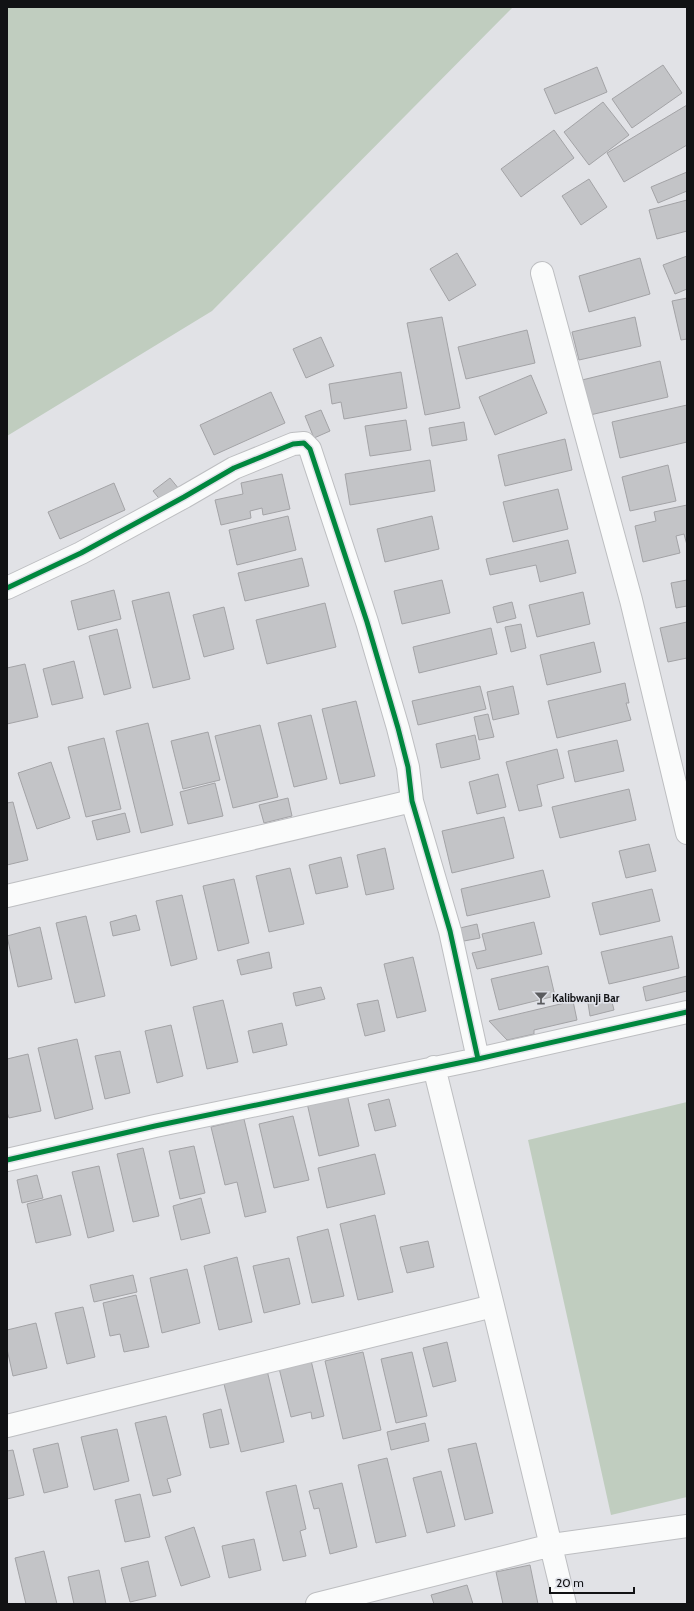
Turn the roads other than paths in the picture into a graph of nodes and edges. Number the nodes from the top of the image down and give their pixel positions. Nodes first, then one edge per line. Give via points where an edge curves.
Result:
1 (542, 273) dead end
2 (7, 588) edge
3 (412, 801) junction
4 (687, 833) edge
5 (7, 896) edge
6 (687, 1012) edge
7 (478, 1059) junction
8 (434, 1067) junction
9 (7, 1160) edge
10 (493, 1306) junction
11 (7, 1426) edge
12 (687, 1526) edge
13 (552, 1545) junction
14 (317, 1604) edge
15 (565, 1604) edge

1 - 4 street via 631,600
2 - 3 street via 81,553 234,468 293,444 304,443 310,449 367,622 398,728 408,768
3 - 5 street
3 - 7 street via 450,931
6 - 7 street
7 - 8 street
8 - 9 street
8 - 10 street
10 - 11 street
10 - 13 street
12 - 13 street
13 - 14 street
13 - 15 street

